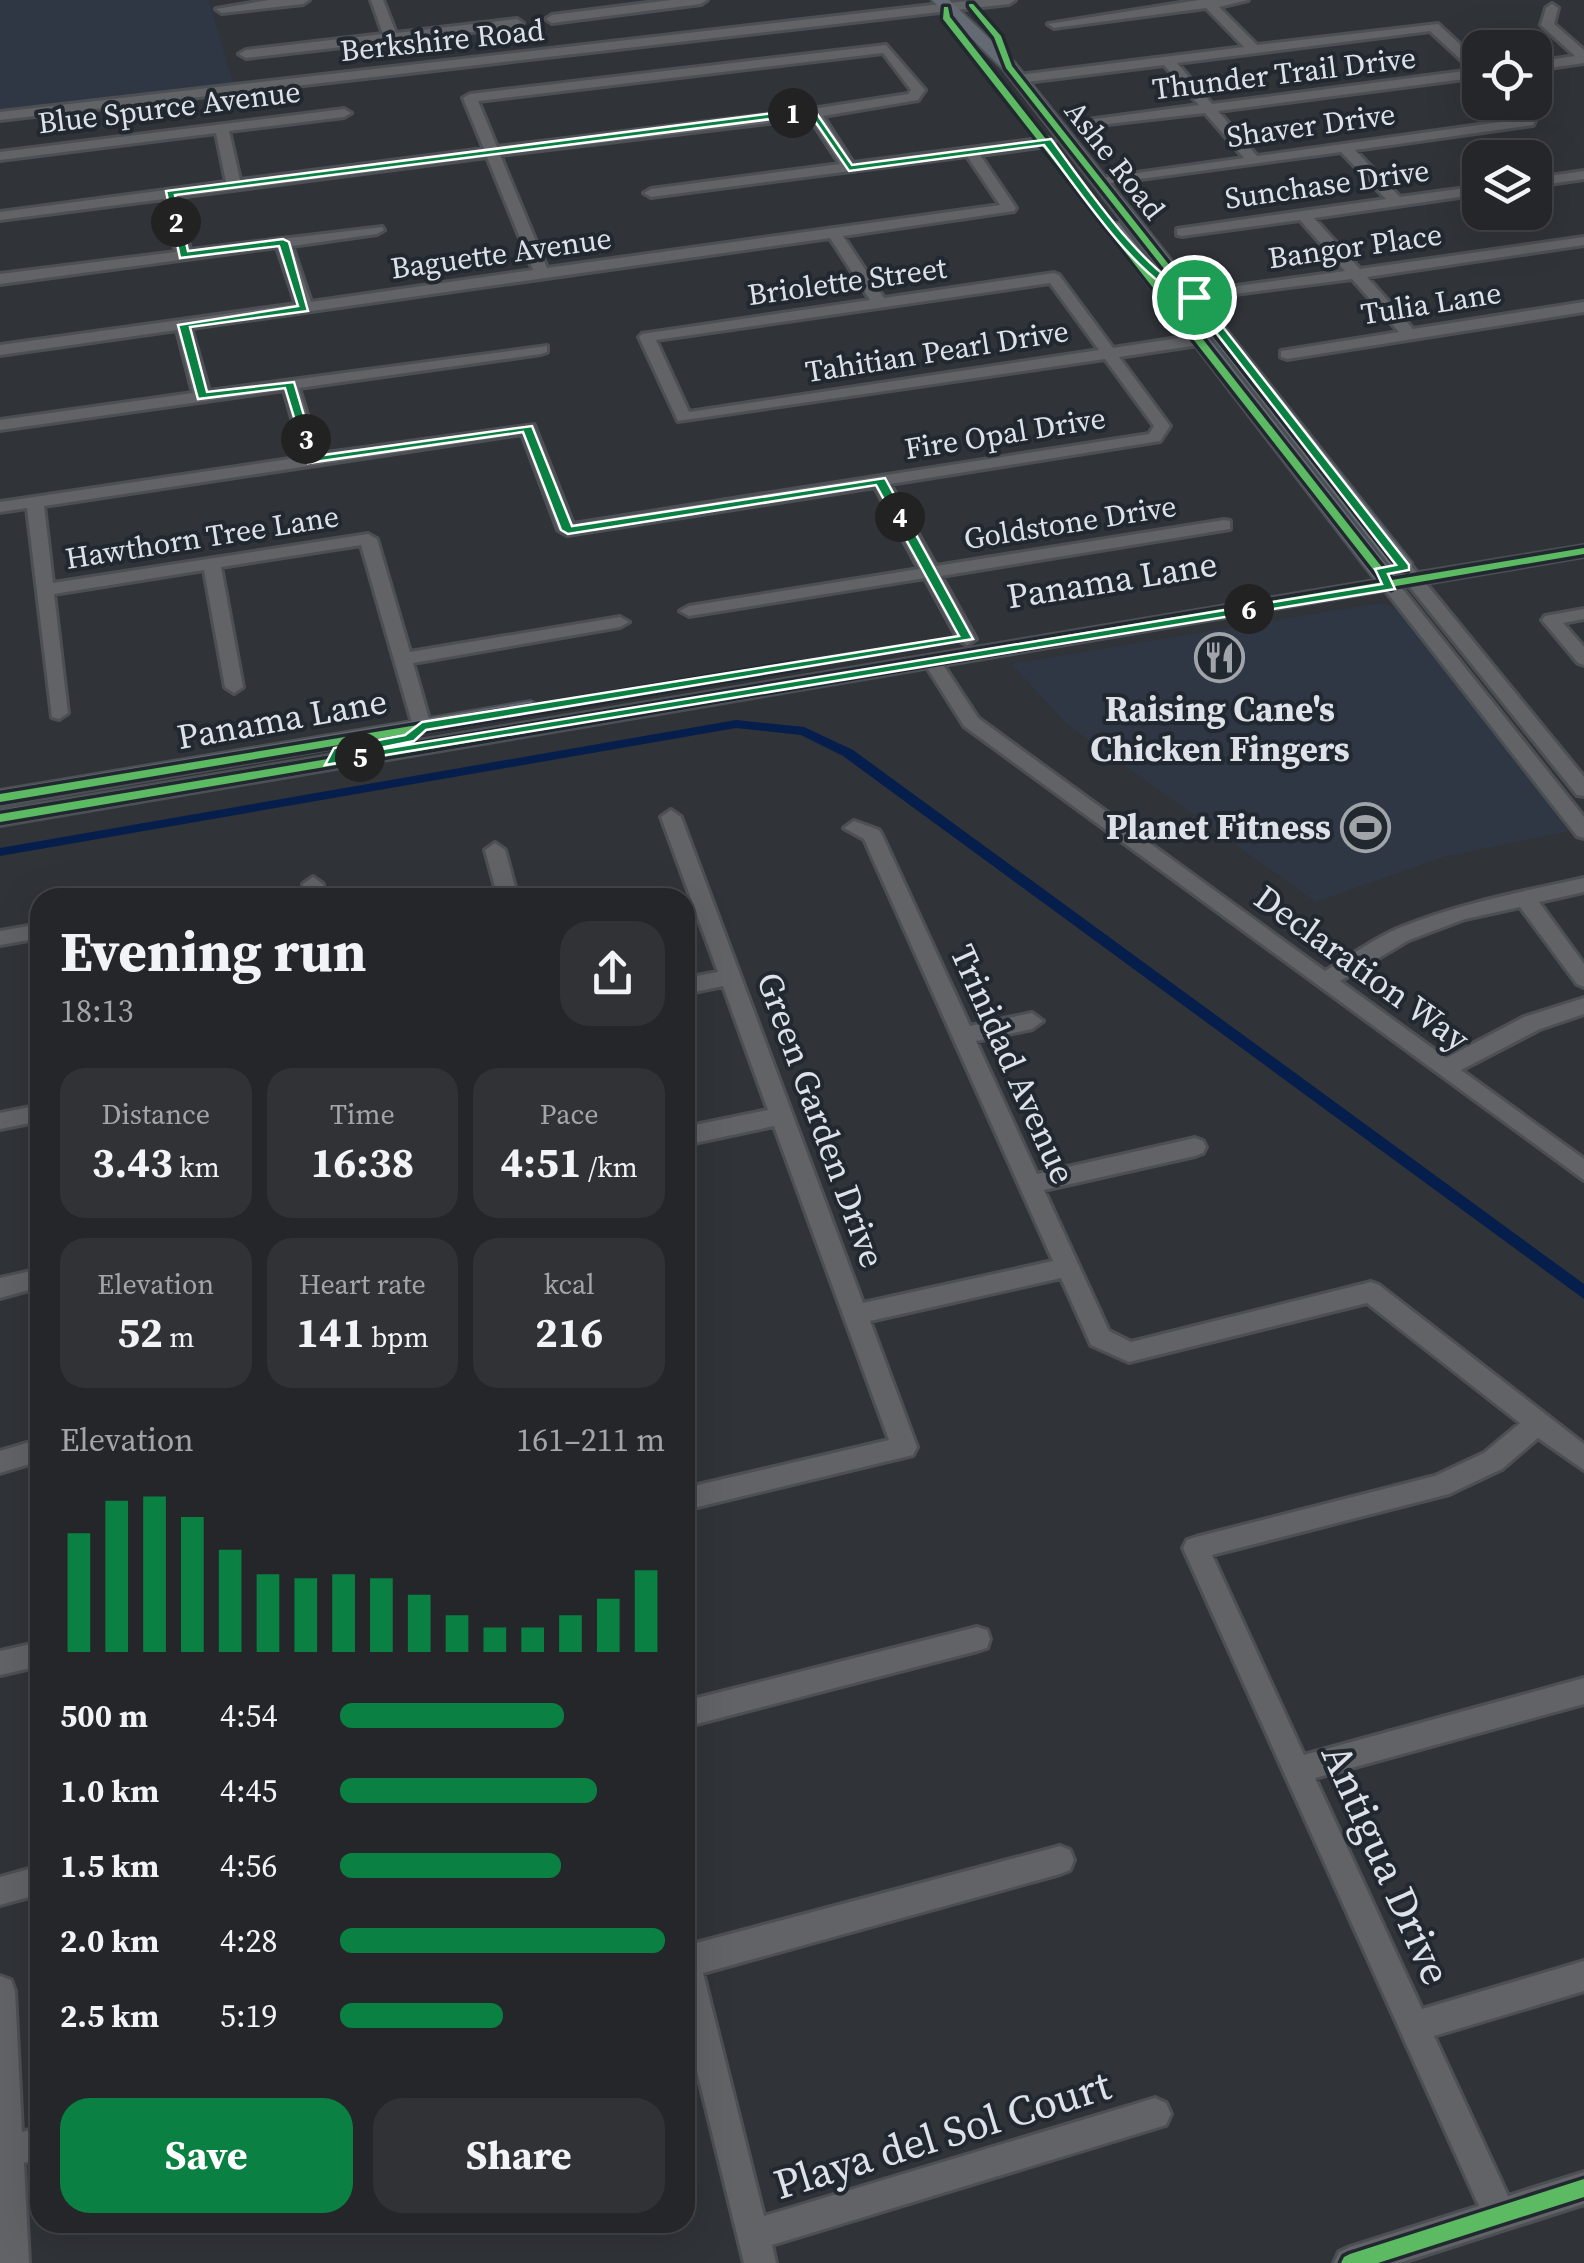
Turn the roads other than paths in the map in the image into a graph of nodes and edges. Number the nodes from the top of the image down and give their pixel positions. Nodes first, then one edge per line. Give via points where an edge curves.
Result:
1 (303, 0) edge
2 (378, 0) edge
3 (701, 0) edge
4 (1009, 0) edge
5 (1242, 0) edge
6 (1208, 2) edge
7 (943, 4) edge
8 (972, 5) junction
9 (1552, 8) dead end
10 (222, 9) dead end
11 (552, 18) dead end
12 (685, 20) junction
13 (517, 23) dead end
14 (1054, 24) dead end
15 (391, 37) junction
16 (1254, 49) junction
17 (246, 54) dead end
18 (1462, 55) edge
19 (1584, 58) edge
20 (1167, 60) junction
21 (1552, 63) edge
22 (716, 69) junction
23 (404, 70) junction
24 (1014, 72) junction
25 (1462, 74) edge
26 (125, 102) junction
27 (1209, 108) junction
28 (813, 111) junction
29 (344, 113) dead end
30 (0, 116) edge
31 (1529, 120) edge
32 (1095, 123) dead end
33 (222, 130) junction
34 (131, 140) junction
35 (1047, 142) junction
36 (1345, 148) junction
37 (494, 152) junction
38 (971, 152) junction
39 (0, 156) edge
40 (1254, 161) junction
41 (849, 168) junction
42 (1584, 175) edge
43 (1552, 180) edge
44 (1101, 182) junction
45 (234, 186) junction
46 (170, 193) junction
47 (1462, 193) edge
48 (651, 194) dead end
49 (1397, 202) junction
50 (1304, 215) junction
51 (0, 216) edge
52 (377, 230) dead end
53 (1182, 232) dead end
54 (835, 234) junction
55 (1584, 240) edge
56 (1124, 241) junction
57 (283, 242) junction
58 (184, 255) junction
59 (542, 274) junction
60 (1356, 274) junction
61 (0, 280) edge
62 (1194, 297) junction
63 (880, 304) junction
64 (1584, 307) edge
65 (304, 308) junction
66 (184, 325) junction
67 (1410, 335) junction
68 (1198, 340) junction
69 (541, 349) dead end
70 (0, 350) edge
71 (1109, 352) junction
72 (1287, 354) dead end
73 (290, 384) junction
74 (1265, 390) junction
75 (1241, 394) junction
76 (202, 396) junction
77 (684, 418) joint
78 (0, 425) edge
79 (1312, 450) junction
80 (312, 460) junction
81 (880, 481) junction
82 (35, 502) junction
83 (0, 507) edge
84 (1224, 525) dead end
85 (1584, 535) edge
86 (1584, 551) edge
87 (212, 564) junction
88 (930, 572) junction
89 (1398, 577) junction
90 (45, 590) junction
91 (689, 611) dead end
92 (1584, 614) edge
93 (620, 622) dead end
94 (967, 639) junction
95 (402, 659) junction
96 (1584, 660) edge
97 (932, 661) junction
98 (234, 687) dead end
99 (59, 713) dead end
100 (422, 726) junction
101 (1584, 756) edge
102 (1561, 761) junction
103 (330, 762) junction
104 (1584, 790) edge
105 (0, 798) edge
106 (672, 817) dead end
107 (0, 818) edge
108 (854, 828) dead end
109 (1584, 832) edge
110 (495, 850) dead end
111 (1584, 884) edge
112 (505, 888) edge
113 (1523, 896) junction
114 (30, 933) edge
115 (0, 938) edge
116 (730, 977) junction
117 (1584, 978) edge
118 (1324, 981) junction
119 (695, 984) edge
120 (1584, 1006) edge
121 (1032, 1021) dead end
122 (961, 1036) junction
123 (1444, 1069) junction
124 (30, 1116) edge
125 (782, 1116) junction
126 (0, 1121) edge
127 (695, 1134) edge
128 (1195, 1147) dead end
129 (1583, 1168) edge
130 (1028, 1185) junction
131 (1066, 1267) junction
132 (30, 1280) edge
133 (0, 1288) edge
134 (856, 1315) junction
135 (1538, 1423) junction
136 (30, 1453) edge
137 (1584, 1459) edge
138 (0, 1462) edge
139 (695, 1497) edge
140 (977, 1639) dead end
141 (30, 1656) edge
142 (0, 1663) edge
143 (1584, 1691) edge
144 (695, 1711) edge
145 (1297, 1770) junction
146 (1060, 1860) dead end
147 (30, 1882) edge
148 (0, 1890) edge
149 (695, 1959) edge
150 (1584, 1976) edge
151 (0, 1991) edge
152 (695, 2002) edge
153 (1414, 2027) junction
154 (1155, 2114) dead end
155 (30, 2145) edge
156 (8, 2152) junction
157 (1584, 2188) edge
158 (1500, 2215) junction
159 (757, 2249) edge
160 (13, 2263) edge
161 (1350, 2263) edge

1 - 10 street
2 - 15 street
3 - 12 street
4 - 8 street, Berkshire Road
5 - 6 street
6 - 14 street
6 - 16 street
7 - 8 street, Berkshire Road
7 - 12 street, Berkshire Road
7 - 24 main road, Ashe Road
7 - 35 main road, Ashe Road
8 - 24 main road
9 - 19 street via 1547,25
11 - 12 street
12 - 22 street
12 - 23 street, Berkshire Road
13 - 15 street
15 - 17 street
15 - 23 street
16 - 18 street via 1433,27
16 - 20 street
19 - 21 street
20 - 24 street
20 - 27 street
22 - 28 street via 886,49 918,90 913,98
22 - 37 street via 470,98
23 - 26 street, Berkshire Road
24 - 44 main road, Ashe Road
25 - 27 street, Thunder Trail Drive
26 - 30 street, Berkshire Road
26 - 34 street
27 - 32 street, Thunder Trail Drive
27 - 40 street
28 - 37 street
28 - 41 street
29 - 33 street, Blue Spurce Avenue
31 - 36 street, Shaver Drive
33 - 34 street, Blue Spurce Avenue
33 - 45 street
34 - 39 street, Blue Spurce Avenue
35 - 38 street
35 - 56 main road, Ashe Road
36 - 40 street, Shaver Drive
36 - 49 street
37 - 45 street
37 - 59 street
38 - 41 street
38 - 54 street, Baguette Avenue via 1009,208
40 - 44 street, Shaver Drive
41 - 48 street
42 - 43 street
44 - 62 main road, Ashe Road
45 - 46 street
46 - 51 street
46 - 58 street
47 - 49 street, Sunchase Drive
49 - 50 street, Sunchase Drive
50 - 53 street, Sunchase Drive
50 - 60 street
52 - 57 street
54 - 59 street, Baguette Avenue
54 - 63 street
55 - 60 street, Bangor Place
56 - 62 main road via 1178,292
56 - 68 main road, Ashe Road
57 - 58 street
57 - 65 street
58 - 61 street
59 - 65 street, Baguette Avenue
60 - 62 street, Bangor Place
60 - 67 street
62 - 74 main road, Ashe Road
63 - 71 street, Briolette Street via 1054,278
63 - 77 street, Briolette Street via 648,337
64 - 67 street, Tulia Lane
65 - 66 street, Baguette Avenue
66 - 70 street, Baguette Avenue
66 - 76 street
67 - 72 street, Tulia Lane
68 - 71 street, Tahitian Pearl Drive
68 - 74 main road via 1220,346
68 - 75 main road, Ashe Road
69 - 73 street
71 - 77 street, Tahitian Pearl Drive
71 - 81 street, Fire Opal Drive via 1162,426 1154,438
73 - 76 street
73 - 80 street
74 - 79 main road, Ashe Road
75 - 79 main road via 1262,402 1297,443
75 - 89 main road, Ashe Road
76 - 78 street
79 - 89 main road, Ashe Road
80 - 81 street, Fire Opal Drive via 528,428 568,530
80 - 82 street
81 - 88 street
82 - 83 street
82 - 90 street
84 - 88 street, Goldstone Drive
85 - 89 main road, Panama Lane
86 - 89 main road, Panama Lane
87 - 90 street, Hawthorn Tree Lane
87 - 95 street, Hawthorn Tree Lane via 368,539
87 - 98 street
88 - 91 street, Goldstone Drive
88 - 94 street
89 - 94 main road, Panama Lane
89 - 97 main road, Panama Lane
89 - 102 street, Ashe Road
89 - 109 street, Ashe Road
90 - 99 street
92 - 96 street via 1551,620
93 - 95 street
94 - 97 main road
94 - 100 main road, Panama Lane
95 - 100 street
97 - 103 main road, Panama Lane
97 - 118 street, Declaration Way via 971,722
100 - 103 main road via 409,738 338,752
100 - 105 main road, Panama Lane
101 - 102 street
102 - 104 street, Ashe Road
103 - 107 main road, Panama Lane
106 - 116 street, Green Garden Drive
108 - 122 street, Trinidad Avenue via 872,835
110 - 112 street
111 - 113 street
113 - 117 street
113 - 118 street via 1402,935
114 - 115 street
116 - 119 street
116 - 125 street, Green Garden Drive
118 - 123 street, Declaration Way
120 - 123 street via 1532,1023
121 - 122 street
122 - 130 street, Trinidad Avenue
123 - 129 street, Declaration Way
124 - 126 street
125 - 127 street
125 - 134 street, Green Garden Drive
128 - 130 street
130 - 131 street, Trinidad Avenue
131 - 134 street
131 - 135 street, Trinidad Avenue via 1100,1338 1129,1352 1371,1292
132 - 133 street
134 - 139 street, Green Garden Drive via 904,1447
135 - 137 street
135 - 145 street, Antigua Drive via 1493,1461 1440,1486 1196,1548
136 - 138 street
140 - 144 street
141 - 142 street
143 - 145 street
145 - 153 street, Antigua Drive
146 - 149 street
147 - 148 street
150 - 153 street
151 - 156 street
152 - 159 street
153 - 158 street, Antigua Drive
154 - 159 street, Playa del Sol Court
155 - 156 street
156 - 160 street
157 - 158 street
158 - 161 street

